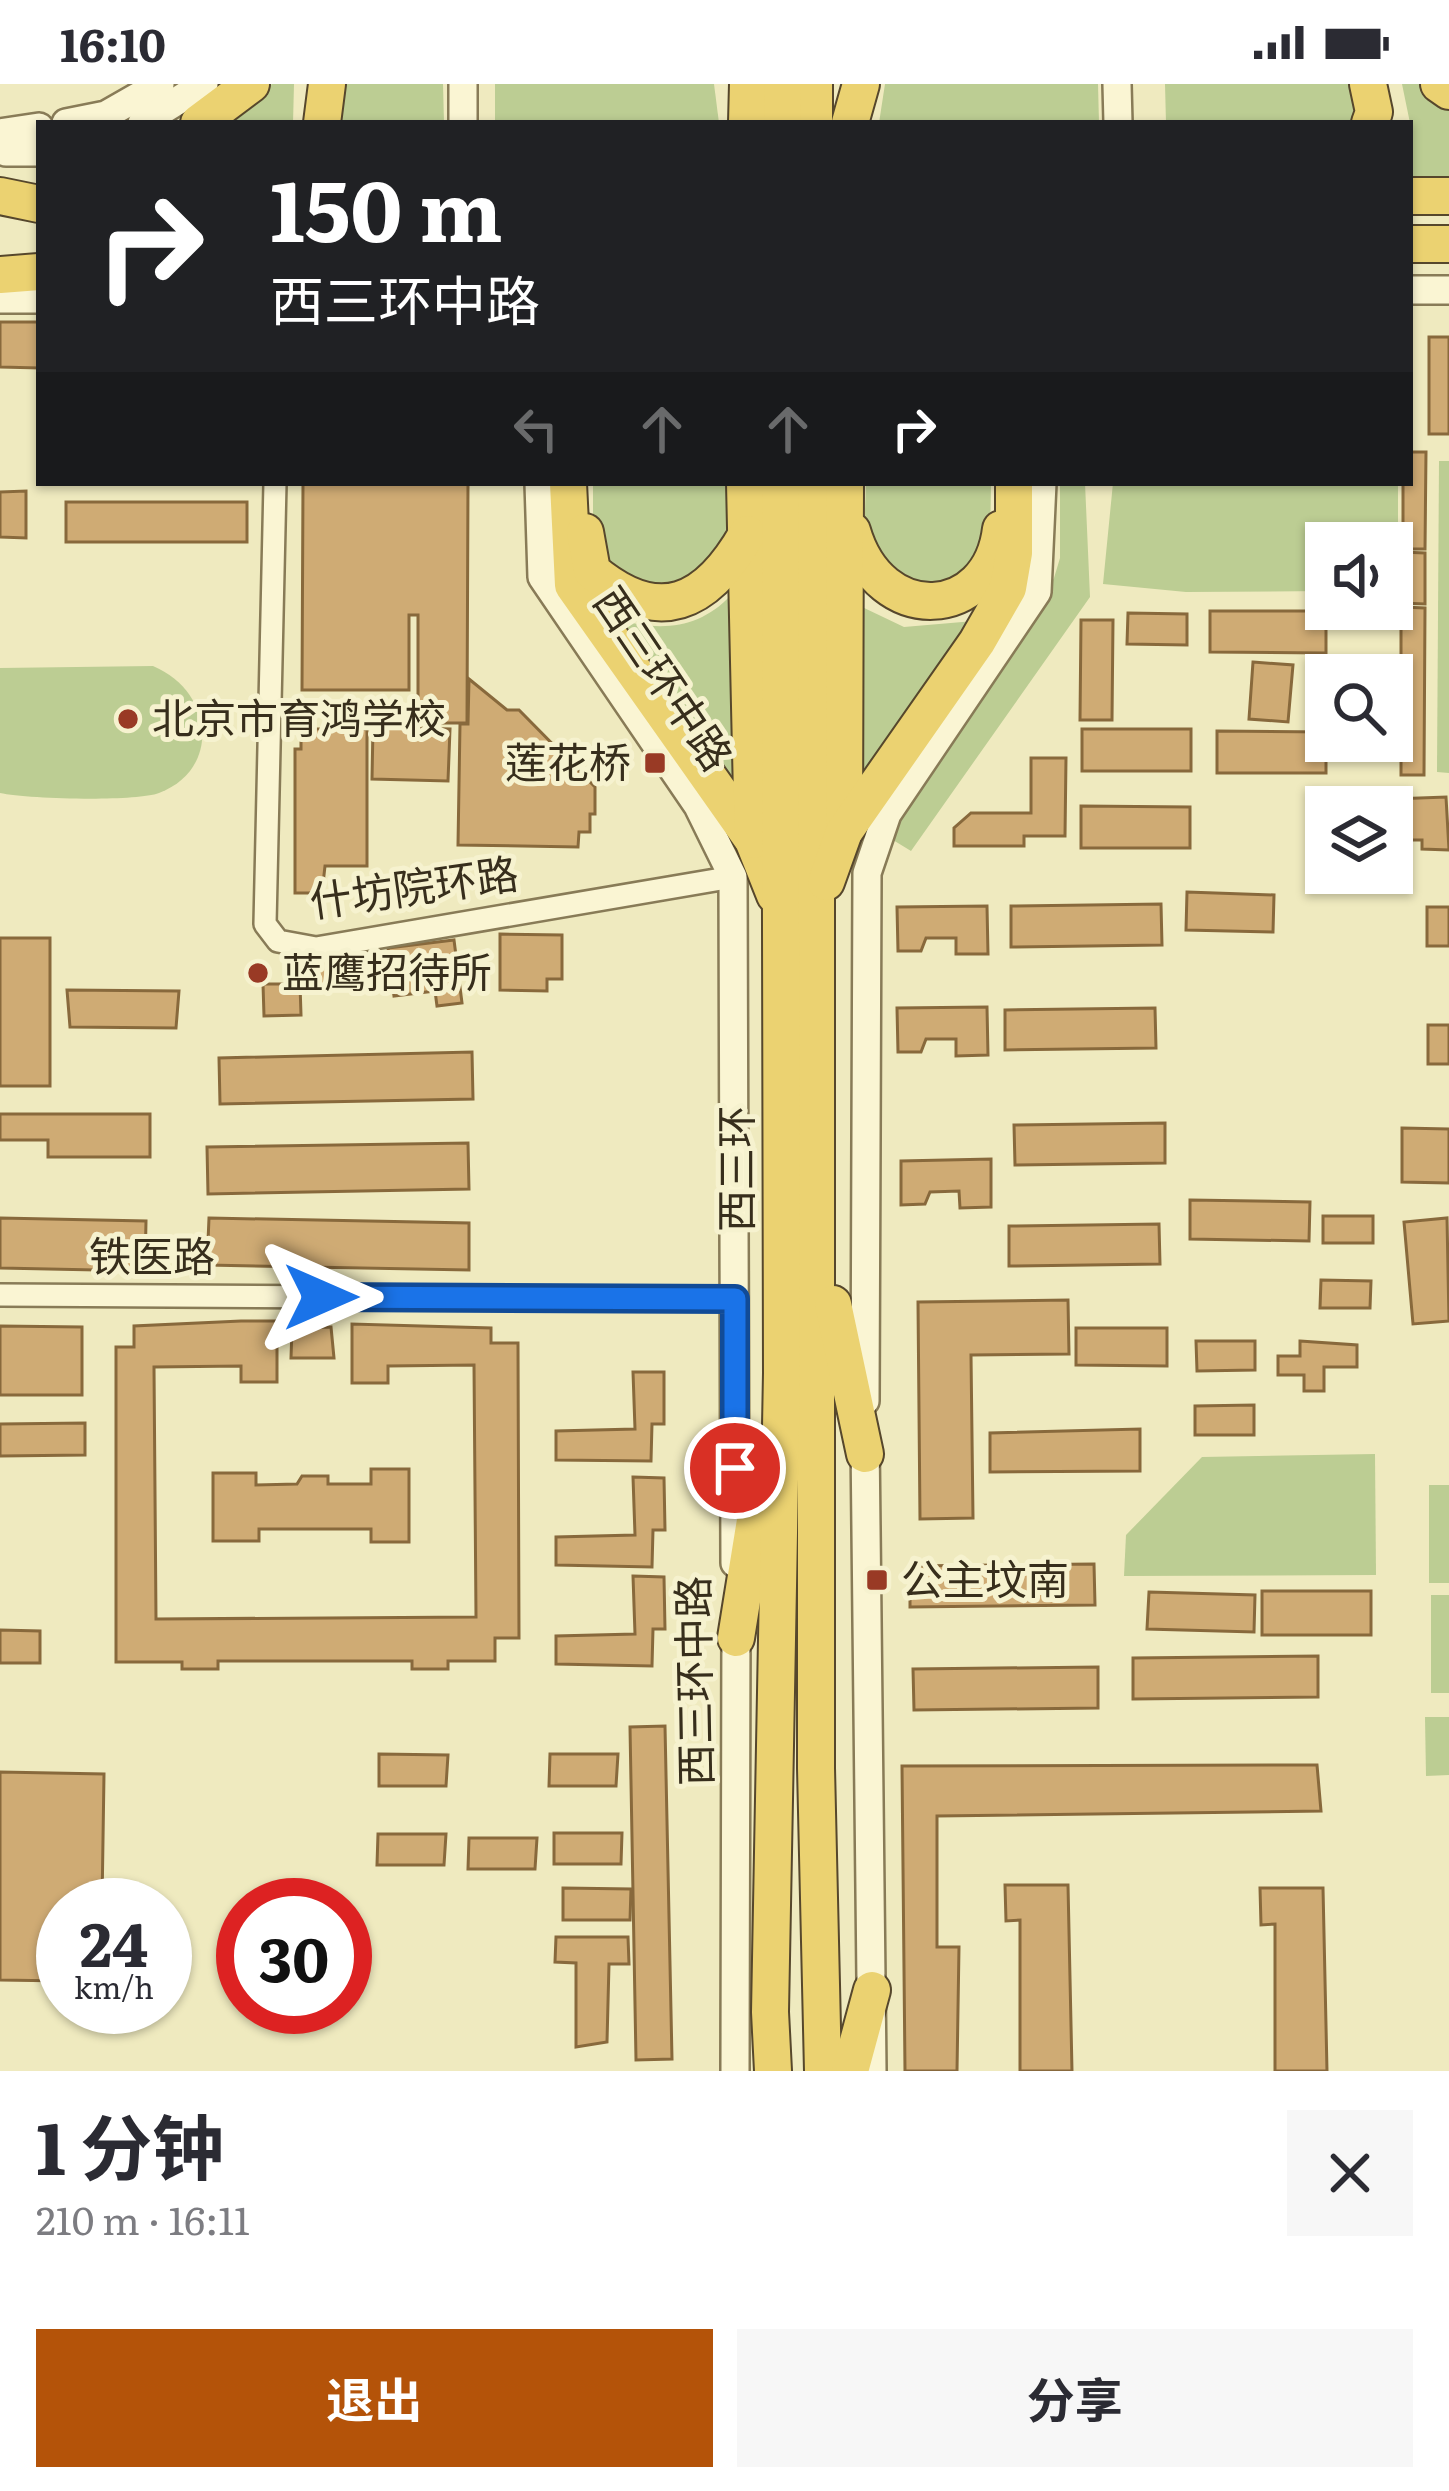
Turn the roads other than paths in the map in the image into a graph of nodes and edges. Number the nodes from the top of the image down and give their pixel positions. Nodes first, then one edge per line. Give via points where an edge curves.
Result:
1 (160, 84) edge
2 (204, 84) edge
3 (251, 84) edge
4 (327, 84) edge
5 (463, 84) edge
6 (783, 84) edge
7 (814, 84) edge
8 (847, 84) edge
9 (861, 84) edge
10 (1117, 84) edge
11 (1368, 84) edge
12 (1439, 84) edge
13 (1449, 91) edge
14 (752, 105) edge
15 (81, 120) edge
16 (147, 120) edge
17 (203, 120) edge
18 (322, 120) edge
19 (463, 120) edge
20 (814, 120) edge
21 (848, 120) edge
22 (849, 120) edge
23 (1118, 120) edge
24 (1371, 120) edge
25 (36, 128) edge
26 (3, 142) edge
27 (36, 151) edge
28 (1413, 196) edge
29 (1449, 196) edge
30 (1413, 244) edge
31 (1449, 244) edge
32 (0, 251) edge
33 (36, 252) edge
34 (36, 272) edge
35 (0, 275) edge
36 (1413, 290) edge
37 (1449, 290) edge
38 (0, 298) edge
39 (36, 299) edge
40 (275, 486) edge
41 (539, 486) edge
42 (568, 486) edge
43 (583, 486) edge
44 (745, 486) edge
45 (780, 486) edge
46 (1002, 486) edge
47 (1014, 486) edge
48 (1042, 486) edge
49 (835, 490) edge
50 (747, 534) junction
51 (844, 832) junction
52 (753, 840) junction
53 (733, 877) junction
54 (800, 912) junction
55 (818, 1235) junction
56 (0, 1295) edge
57 (735, 1299) junction
58 (782, 1373) junction
59 (865, 1454) junction
60 (736, 1638) junction
61 (872, 1990) junction
62 (736, 2071) edge
63 (773, 2071) edge
64 (823, 2071) edge
65 (850, 2071) edge
66 (872, 2071) edge

1 - 15 street
2 - 16 street
3 - 17 highway
4 - 18 highway
5 - 19 street
6 - 14 highway
7 - 20 highway
8 - 21 highway
9 - 22 highway
10 - 23 street
11 - 24 highway
12 - 13 highway
25 - 26 street
26 - 27 street
28 - 29 highway
30 - 31 highway
32 - 33 highway
34 - 35 highway
36 - 37 street
38 - 39 street
40 - 53 street, 什坊院环路 via 265,924 278,941 316,948
41 - 53 street, 西三环中路 via 542,577 698,806
42 - 52 highway via 573,584
43 - 50 highway via 592,571 620,595 657,604 698,596 726,571
44 - 50 highway
45 - 54 highway, 西三环
46 - 49 highway via 998,553 984,576 957,594 924,601 885,590 860,559
47 - 51 highway via 1008,588
48 - 59 street via 1037,592 887,814 867,873
49 - 51 highway
49 - 54 highway, 西三环
50 - 52 highway
51 - 54 highway
52 - 54 highway
53 - 57 street, 西三环中路
54 - 55 highway, 西三环
54 - 58 highway, 西三环
55 - 59 highway
55 - 64 highway, 西三环 via 815,1768
56 - 57 street, 铁医路
57 - 60 street, 西三环中路
58 - 60 highway
58 - 63 highway, 西三环
59 - 61 street
60 - 62 street, 西三环中路
61 - 65 highway
61 - 66 street

